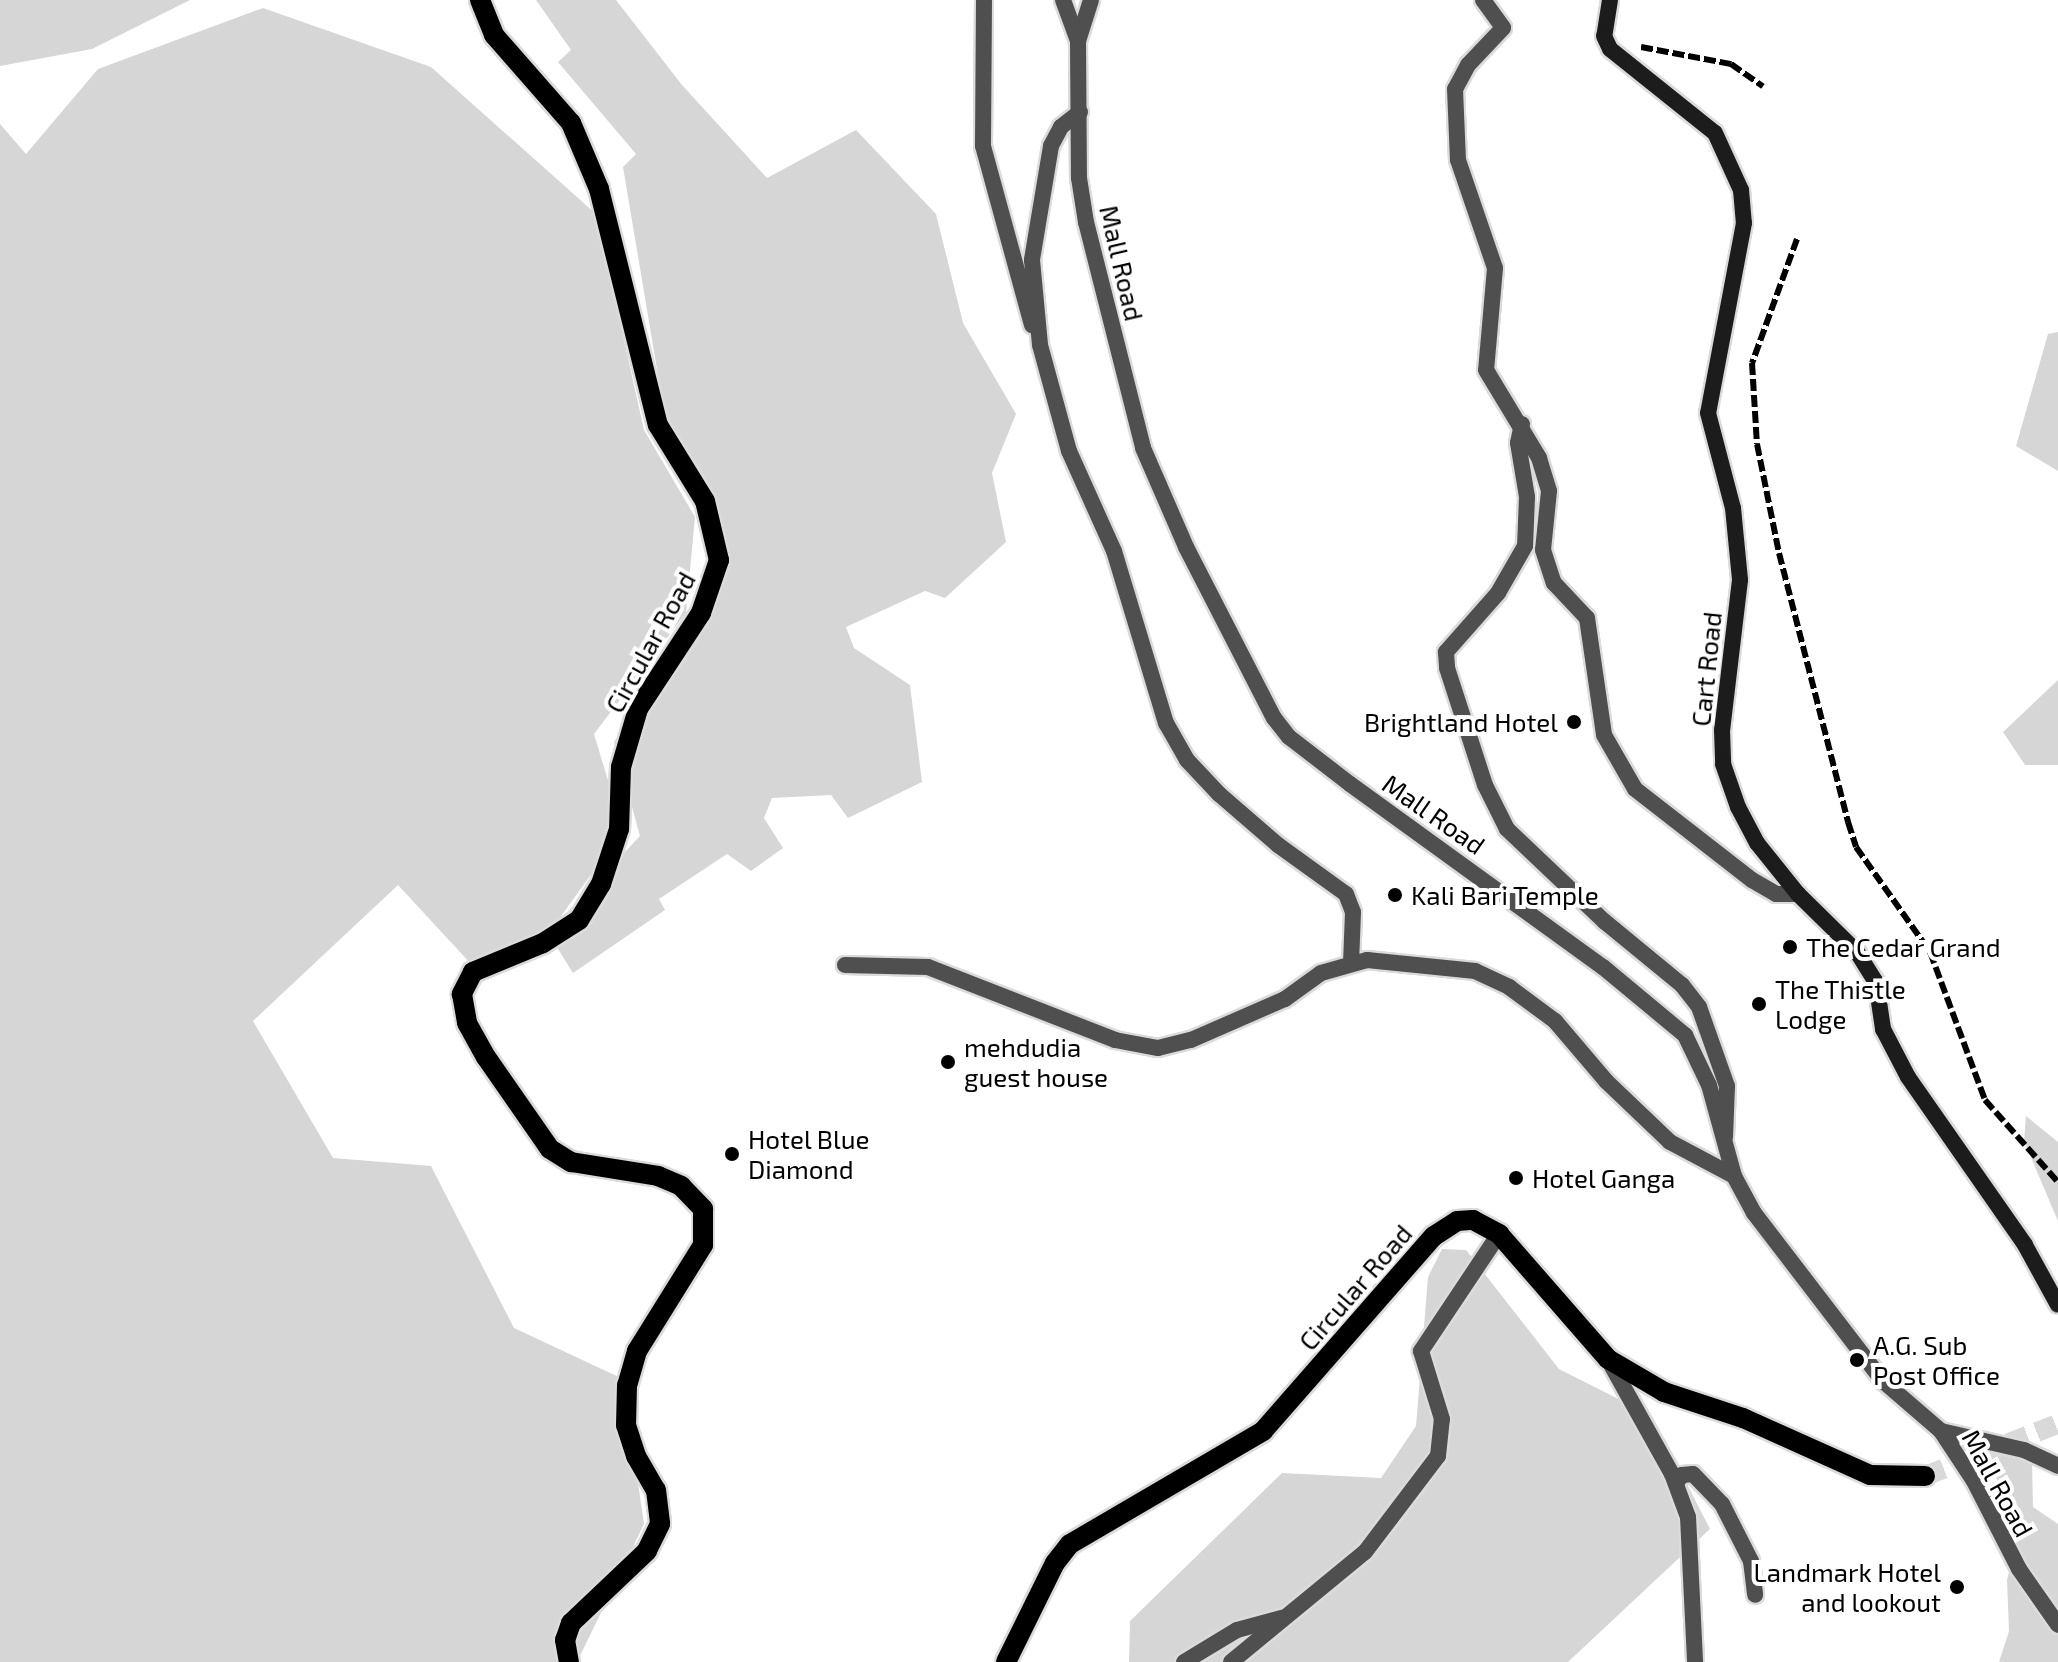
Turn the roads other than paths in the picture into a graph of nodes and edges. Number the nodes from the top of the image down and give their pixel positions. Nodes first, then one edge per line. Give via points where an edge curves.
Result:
1 (480, 0) edge
2 (984, 0) edge
3 (1063, 0) edge
4 (1091, 0) edge
5 (1483, 0) edge
6 (1610, 0) edge
7 (1078, 41) junction
8 (1080, 112) junction
9 (1040, 345) junction
10 (1522, 424) junction
11 (1798, 894) junction
12 (1351, 964) junction
13 (845, 965) dead end
14 (1723, 1142) junction
15 (1734, 1176) junction
16 (1499, 1234) junction
17 (2058, 1305) edge
18 (1608, 1359) junction
19 (1941, 1431) junction
20 (2058, 1466) edge
21 (1925, 1476) tunnel mouth
22 (1676, 1483) junction
23 (1755, 1595) dead end
24 (1290, 1615) junction
25 (2058, 1625) edge
26 (569, 1662) edge
27 (1006, 1662) edge
28 (1184, 1662) edge
29 (1231, 1662) edge
30 (1695, 1662) edge

1 - 26 main road, Circular Road via 494,35 571,123 599,189 658,425 705,501 719,560 701,613 638,709 621,767 619,829 601,884 579,920 563,933 473,972 462,994 467,1023 479,1046 550,1149 571,1162 658,1176 681,1186 703,1209 703,1245 637,1351 627,1385 626,1425 656,1490 660,1524 647,1551 571,1623 565,1640
2 - 9 street via 983,146 1023,304
3 - 7 street, Mall Road
4 - 7 street
5 - 10 street via 1503,28 1468,65 1455,89 1458,160 1495,268 1486,370
6 - 11 main road, Cart Road via 1604,36 1610,49 1715,133 1741,190 1744,223 1708,413 1733,508 1740,580 1726,675 1723,764 1757,843
7 - 8 street, Mall Road
8 - 9 street via 1061,127 1051,146 1040,197 1032,260
8 - 14 street, Mall Road via 1079,178 1091,250 1143,448 1186,547 1274,718 1289,737 1583,952 1685,1035 1709,1085
9 - 12 street via 1069,451 1114,551 1166,723 1187,760 1219,794 1346,894 1353,912
10 - 11 street via 1549,491 1543,550 1554,583 1587,618 1604,735 1635,789 1752,880 1776,894
10 - 14 street via 1518,443 1527,497 1525,546 1498,593 1446,652 1447,668 1485,785 1507,829 1604,921 1682,985 1699,1007 1727,1086 1728,1129
11 - 17 main road, Cart Road via 1857,952 1876,982 1883,1029 1908,1077 2025,1245
12 - 13 street via 1321,973 1285,999 1224,1026 1158,1048 1115,1040 928,967
12 - 15 street via 1367,960 1450,966 1509,987 1555,1021 1616,1092 1670,1142
14 - 15 street, Mall Road
15 - 19 street, Mall Road via 1754,1213 1846,1337 1883,1381
16 - 18 main road
16 - 24 street via 1421,1351 1442,1419 1438,1456 1378,1539
16 - 27 main road, Circular Road via 1473,1220 1444,1228 1263,1431 1070,1544 1055,1563
18 - 21 main road via 1664,1392 1743,1418 1870,1475
18 - 22 street
19 - 20 street via 2024,1450
19 - 25 street, Mall Road via 1974,1481 2019,1569
22 - 23 street via 1682,1475 1693,1474 1722,1504 1751,1561
22 - 30 street via 1688,1517
24 - 28 street via 1237,1630
24 - 29 street

